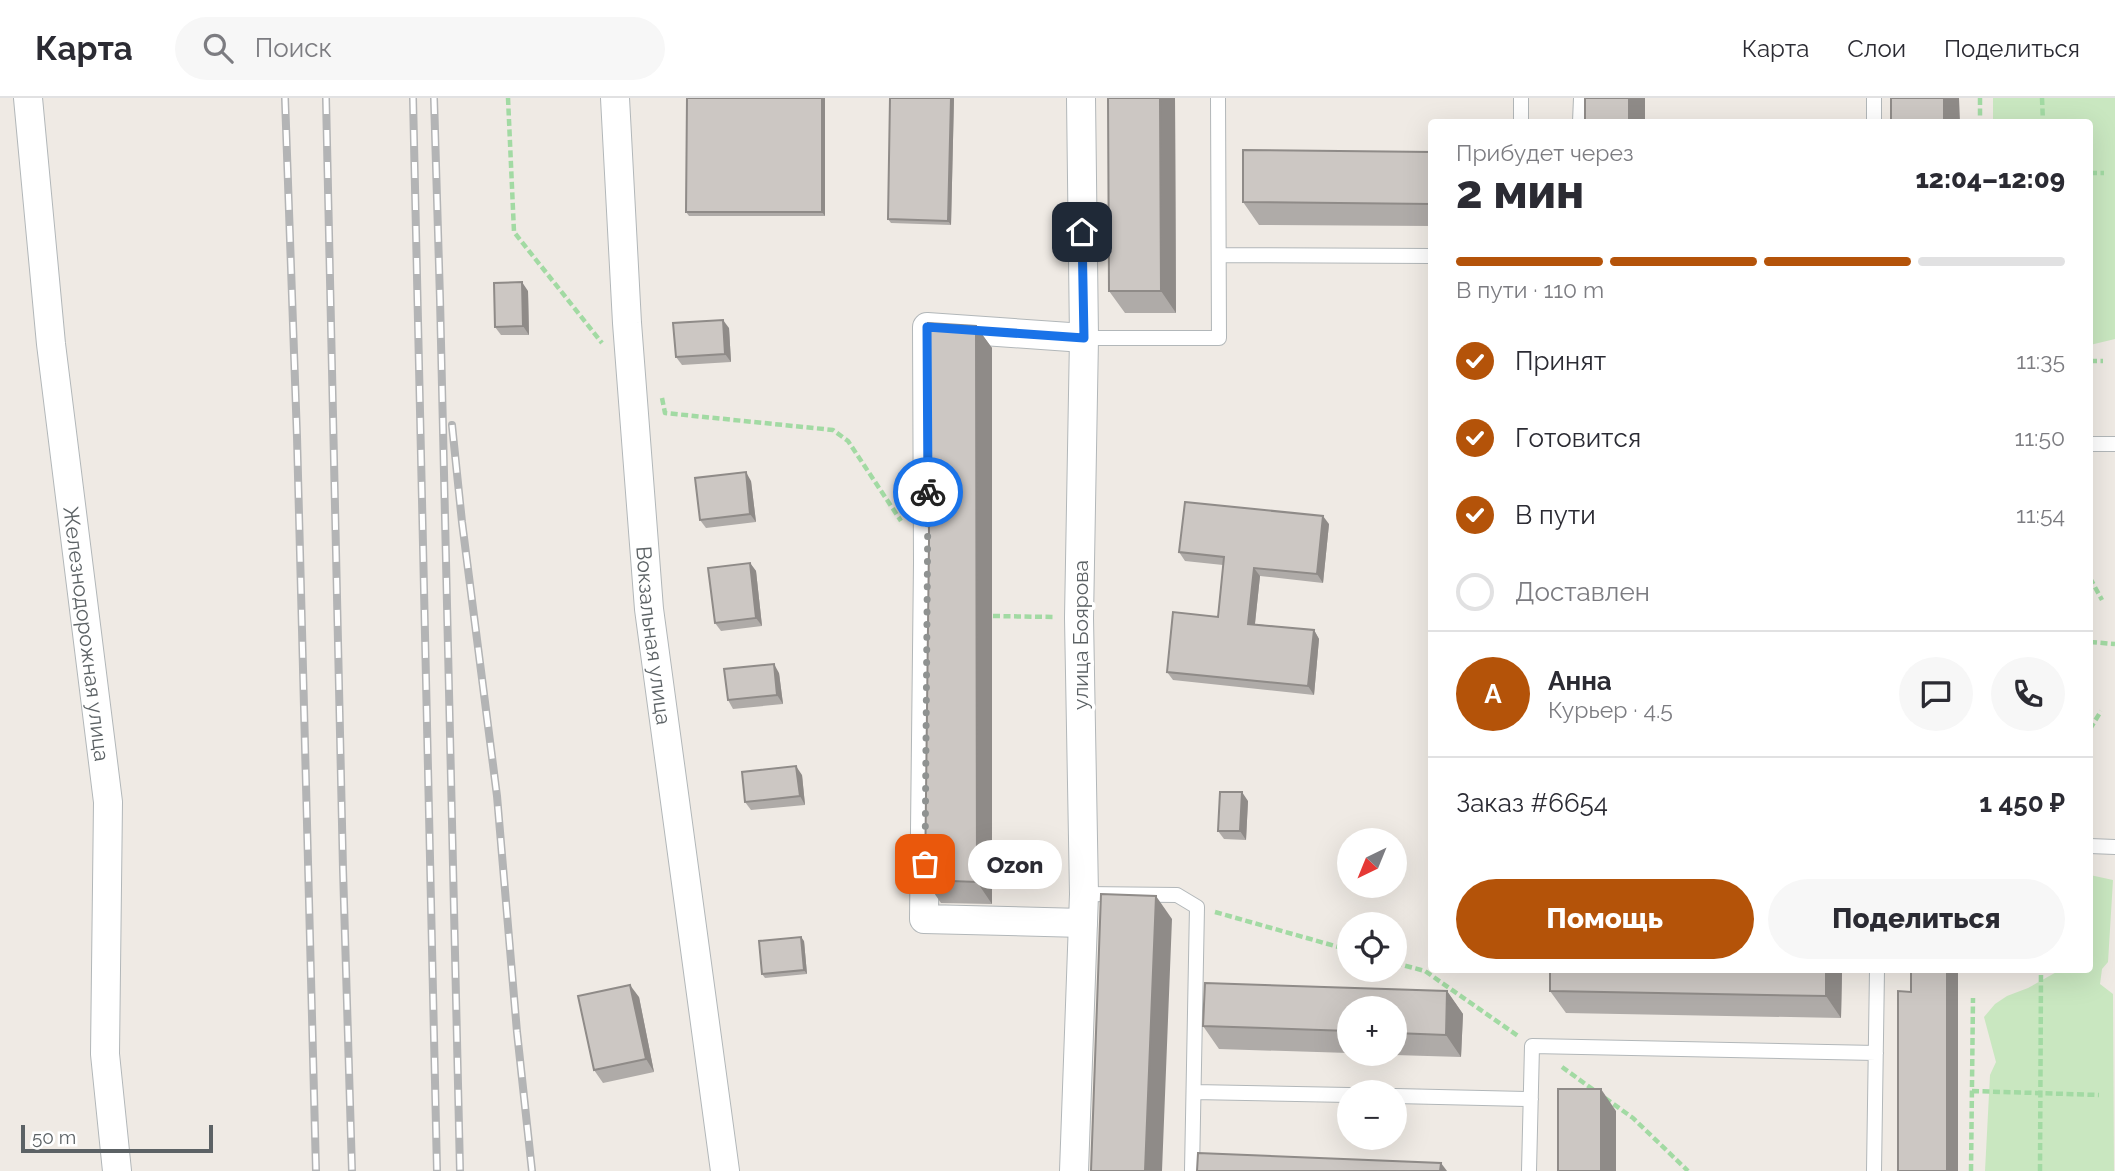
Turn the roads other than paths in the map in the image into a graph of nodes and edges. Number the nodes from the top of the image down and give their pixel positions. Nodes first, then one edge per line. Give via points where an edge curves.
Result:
1 (27, 98) edge
2 (615, 98) edge
3 (1081, 98) edge
4 (1219, 98) edge
5 (1521, 98) edge
6 (1581, 98) edge
7 (1874, 98) edge
8 (1521, 119) edge
9 (1580, 119) edge
10 (1874, 119) edge
11 (1219, 256) junction
12 (1428, 256) edge
13 (1084, 338) junction
14 (2093, 444) edge
15 (2115, 444) edge
16 (2093, 846) edge
17 (2115, 847) edge
18 (1084, 894) junction
19 (1083, 923) junction
20 (1877, 973) edge
21 (1876, 1053) junction
22 (1194, 1092) junction
23 (1337, 1095) edge
24 (1407, 1096) edge
25 (1531, 1099) junction
26 (117, 1171) edge
27 (725, 1171) edge
28 (1074, 1171) edge
29 (1192, 1171) edge
30 (1529, 1171) edge
31 (1874, 1171) edge

1 - 26 street, Железнодорожная улица via 51,344 107,802 105,1054
2 - 27 street, Вокзальная улица via 649,609
3 - 13 street, улица Боярова
4 - 11 lane
5 - 8 lane
6 - 9 lane
7 - 10 lane
11 - 12 lane
11 - 13 lane via 1219,338
13 - 18 street, улица Боярова via 1079,618
13 - 19 street via 927,327 924,919
14 - 15 lane
16 - 17 lane
18 - 19 street, улица Боярова
18 - 22 lane via 1177,895 1197,907
19 - 28 street, улица Боярова
20 - 21 lane
21 - 25 lane via 1532,1046
21 - 31 lane
22 - 23 lane
22 - 29 lane
24 - 25 lane
25 - 30 lane

